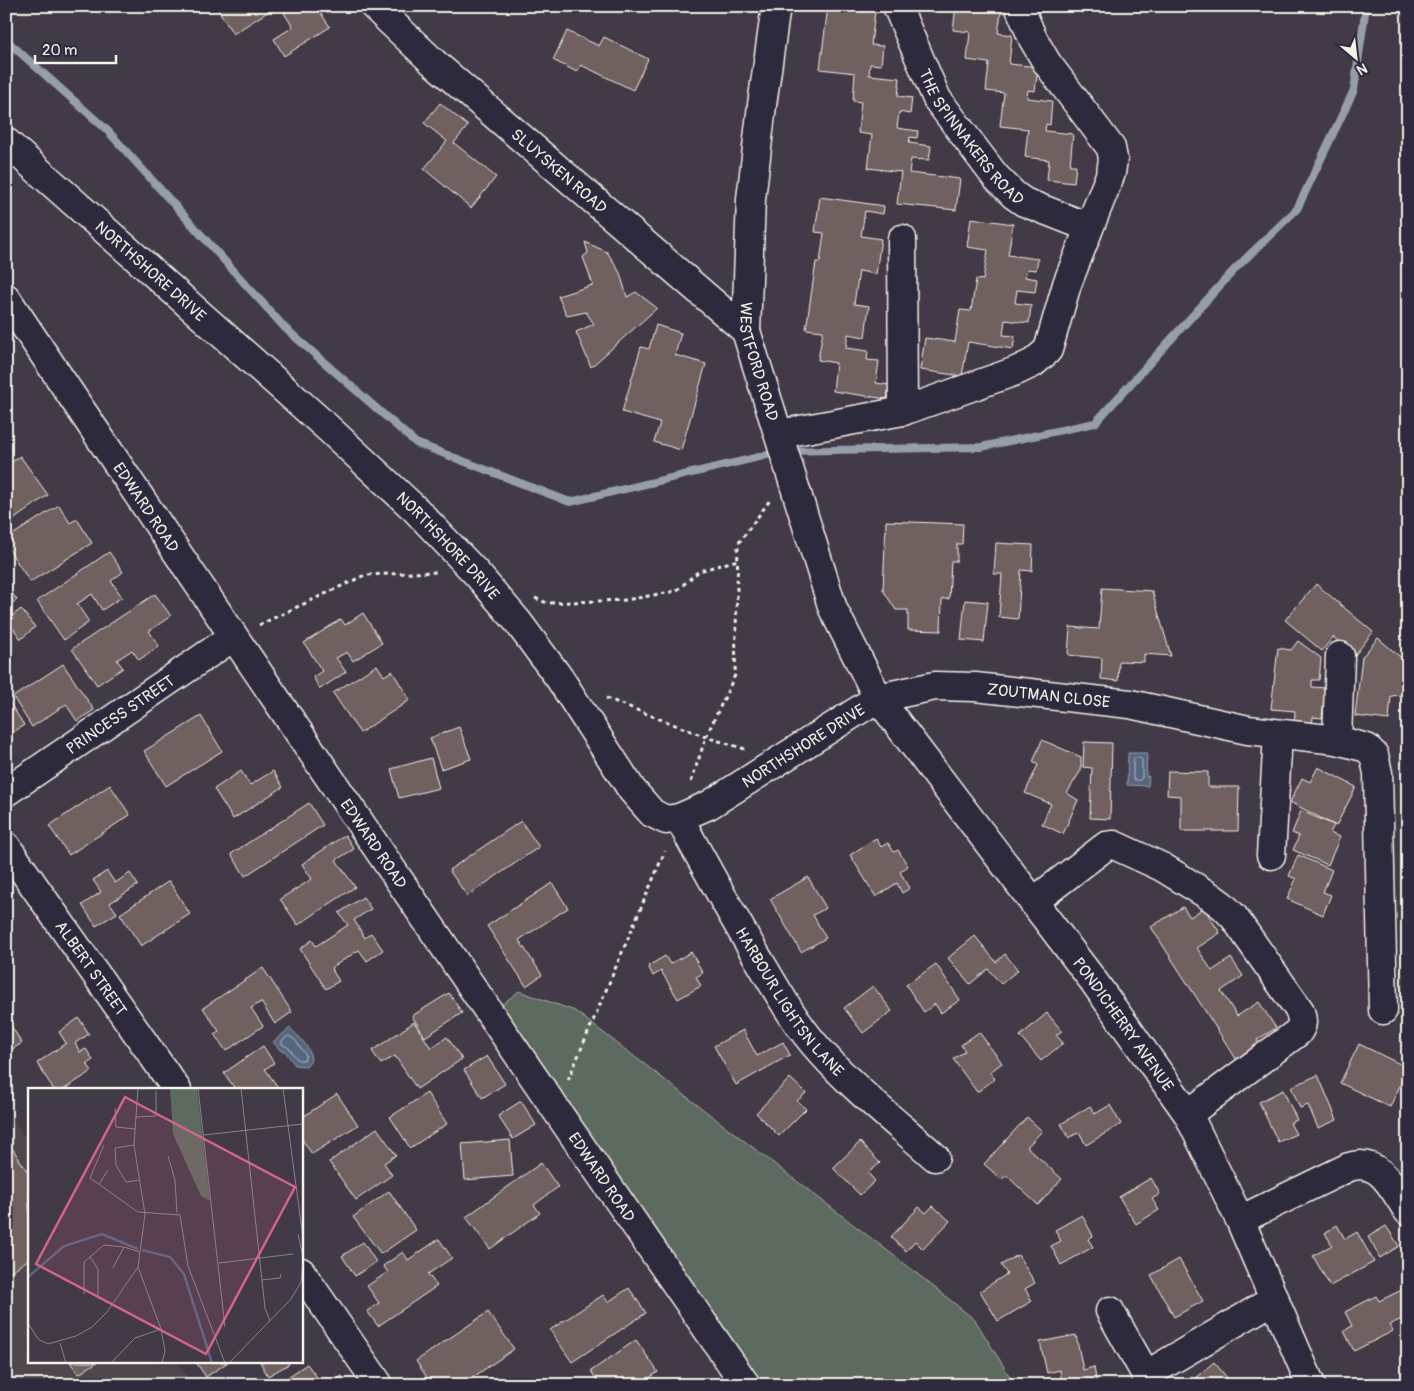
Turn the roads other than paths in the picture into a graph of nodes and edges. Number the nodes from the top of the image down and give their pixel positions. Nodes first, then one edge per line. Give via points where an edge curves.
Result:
1 (776, 6) edge
2 (897, 6) edge
3 (1019, 6) edge
4 (378, 8) edge
5 (6, 142) edge
6 (1088, 227) junction
7 (902, 239) dead end
8 (6, 298) edge
9 (746, 331) junction
10 (903, 411) junction
11 (779, 434) junction
12 (233, 636) junction
13 (1340, 656) dead end
14 (878, 698) junction
15 (1278, 734) junction
16 (1337, 740) junction
17 (6, 792) edge
18 (679, 818) junction
19 (6, 846) edge
20 (1271, 855) dead end
21 (1033, 902) junction
22 (1383, 1010) dead end
23 (176, 1088) edge
24 (1188, 1114) junction
25 (935, 1157) dead end
26 (1408, 1211) edge
27 (1240, 1220) junction
28 (302, 1273) edge
29 (1275, 1299) junction
30 (1110, 1311) dead end
31 (1149, 1380) edge
32 (378, 1385) edge
33 (746, 1385) edge
34 (1311, 1385) edge

1 - 9 street, WESTFORD ROAD via 751,199
2 - 6 street, THE SPINNAKERS ROAD via 938,99 995,176 1024,202
3 - 6 street via 1047,62 1111,148 1111,173
4 - 9 street, SLUYSKEN ROAD via 433,62
5 - 18 street, NORTHSHORE DRIVE via 330,429 416,510 518,622 560,679 632,790 652,813 666,820
6 - 10 street via 1066,284 1048,350 1042,357 1016,371
7 - 10 street
8 - 12 street, EDWARD ROAD
9 - 11 street, WESTFORD ROAD
10 - 11 street
11 - 14 street, WESTFORD ROAD via 833,609
12 - 17 street, PRINCESS STREET
12 - 33 street, EDWARD ROAD
13 - 16 street
14 - 15 street, ZOUTMAN CLOSE via 935,686 975,687 1130,704
14 - 18 street, NORTHSHORE DRIVE via 709,805
14 - 21 street, PONDICHERRY AVENUE
15 - 16 street, ZOUTMAN CLOSE
15 - 20 street
16 - 22 street, ZOUTMAN CLOSE via 1367,748 1376,761
18 - 25 street, HARBOUR LIGHTSN LANE via 770,980 800,1024 840,1071
19 - 23 street, ALBERT STREET
21 - 24 street, PONDICHERRY AVENUE
21 - 24 street via 1106,846 1114,845 1162,867 1212,896 1234,917 1300,1011 1302,1028
24 - 27 street, PONDICHERRY AVENUE
26 - 27 street via 1386,1178 1364,1164 1349,1167
27 - 29 street, PONDICHERRY AVENUE
28 - 32 street
29 - 31 street
29 - 34 street, PONDICHERRY AVENUE
30 - 31 street

